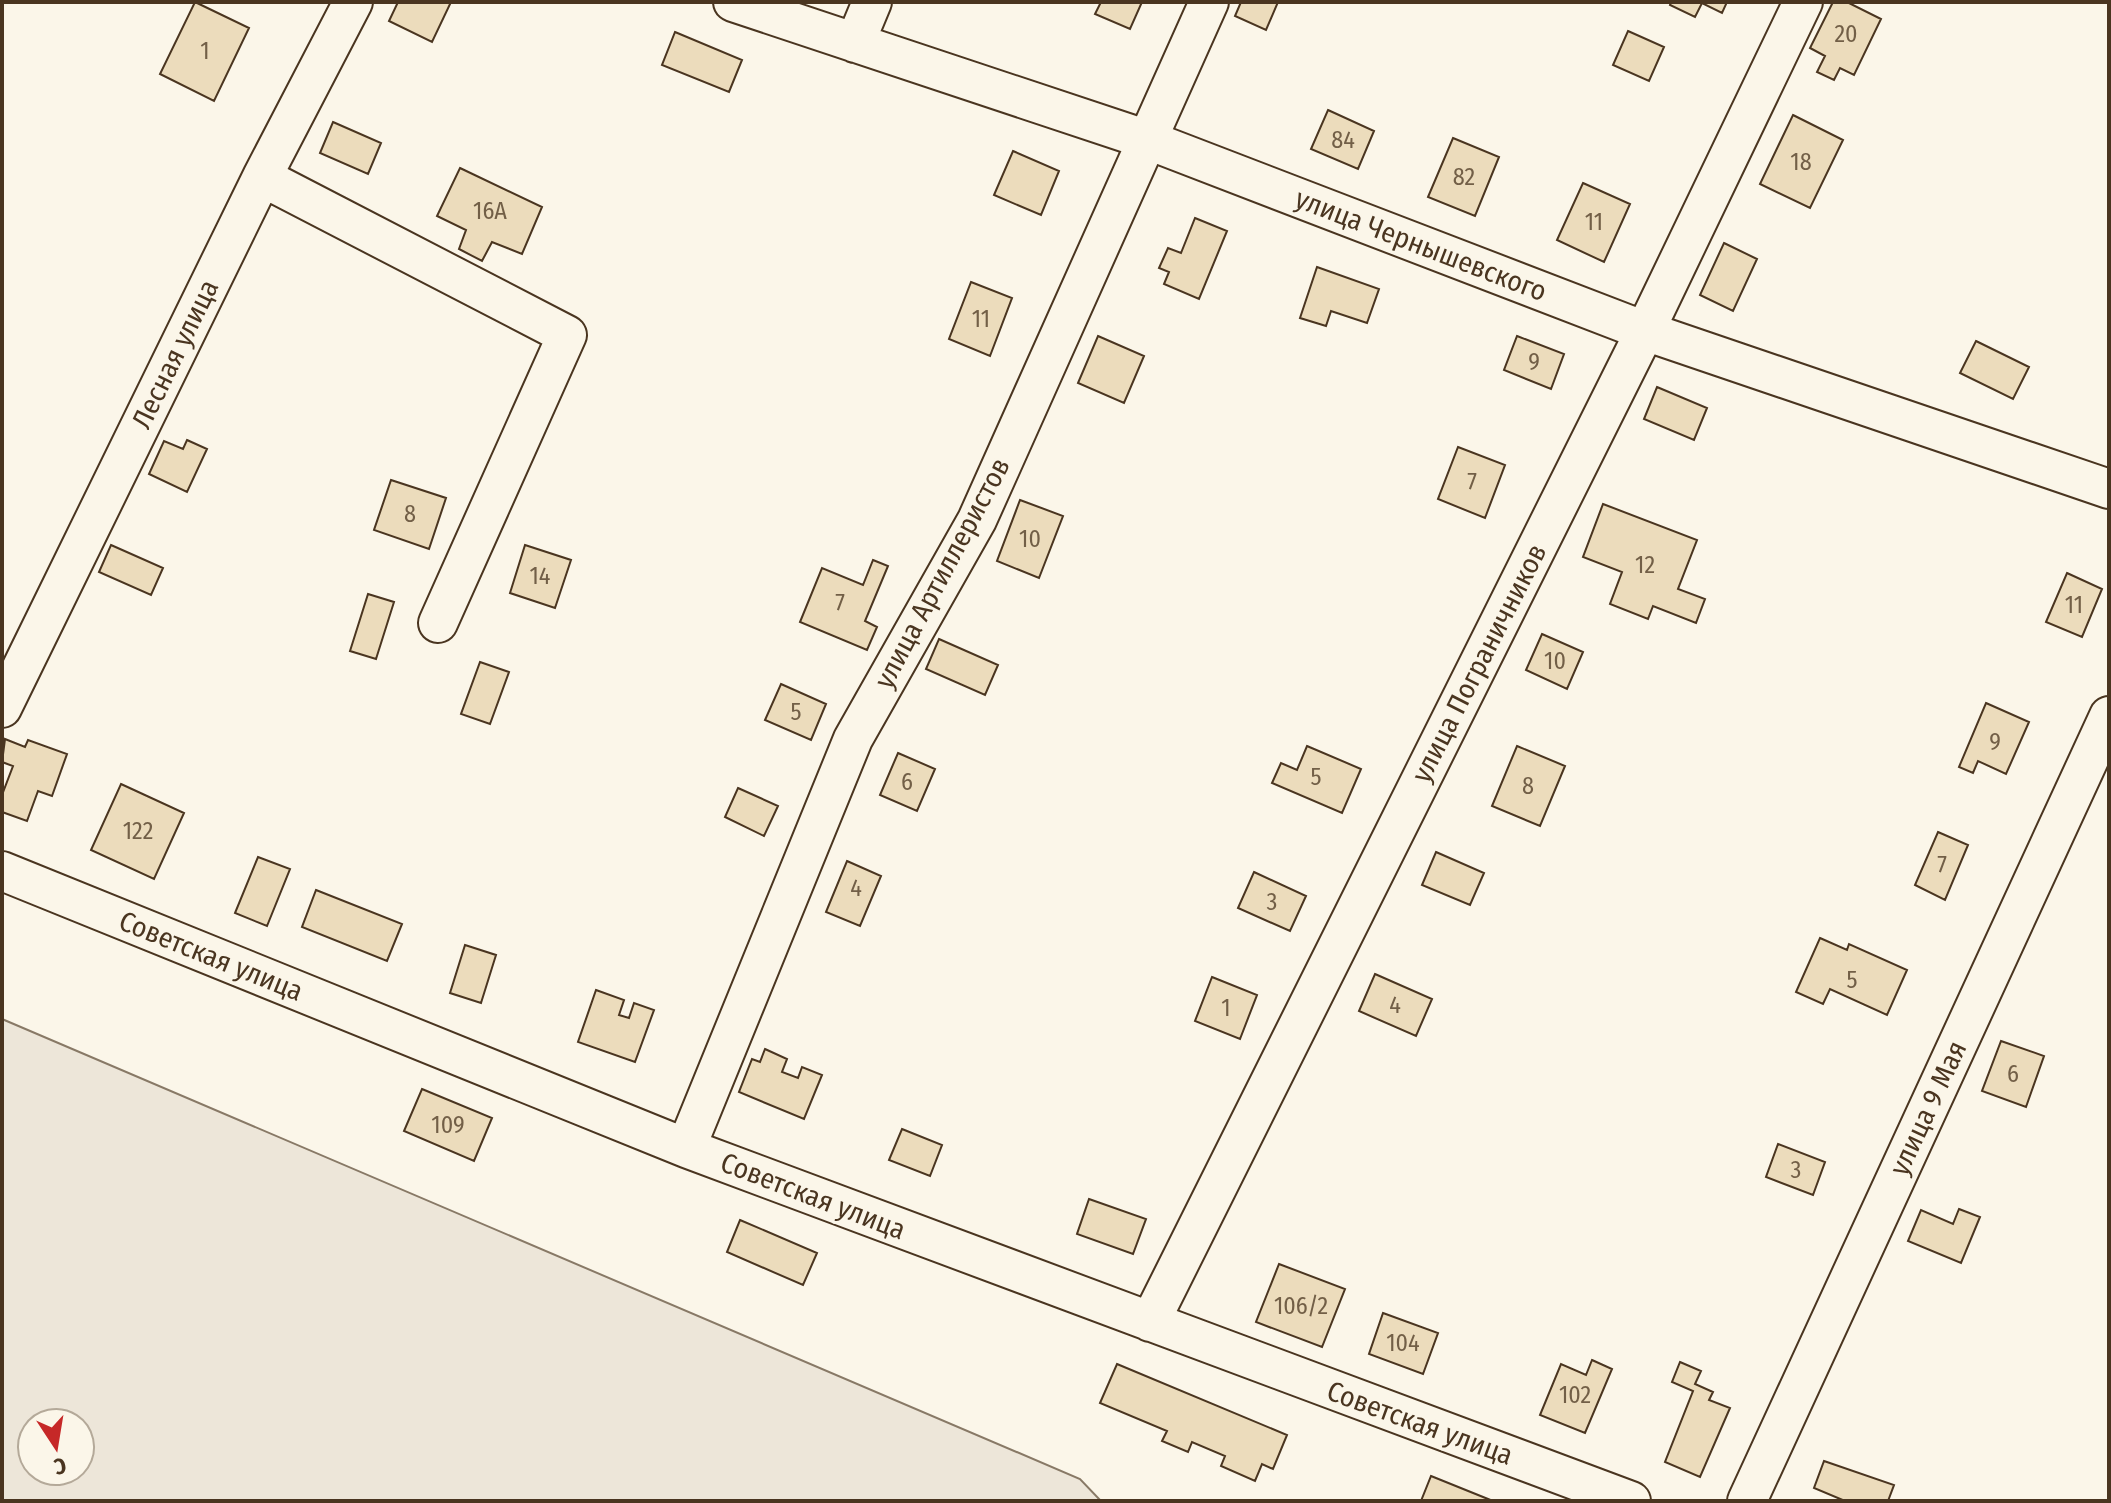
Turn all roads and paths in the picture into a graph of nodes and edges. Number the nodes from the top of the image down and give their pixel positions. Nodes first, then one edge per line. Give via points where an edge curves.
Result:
1 (353, 2) edge
2 (733, 2) edge
3 (872, 2) edge
4 (1209, 2) edge
5 (1803, 2) edge
6 (855, 43) junction
7 (1148, 140) junction
8 (262, 177) junction
9 (1645, 331) junction
10 (2109, 489) edge
11 (438, 623) dead end
12 (2, 708) edge
13 (2109, 716) edge
14 (2, 871) edge
15 (686, 1148) junction
16 (1150, 1322) junction
17 (1631, 1501) edge
18 (1747, 1501) edge

1 - 8 street, Лесная улица
2 - 6 street, улица Чернышевского
3 - 6 street
4 - 7 street, улица Артиллеристов
5 - 9 street, улица Пограничников
6 - 7 street, улица Чернышевского
7 - 9 street, улица Чернышевского
7 - 15 street, улица Артиллеристов via 977,520 853,739
8 - 11 street via 567,335
8 - 12 street, Лесная улица
9 - 10 street, улица Чернышевского
9 - 16 street, улица Пограничников
13 - 18 street, улица 9 Мая
14 - 15 street, Советская улица
15 - 16 street, Советская улица
16 - 17 street, Советская улица

